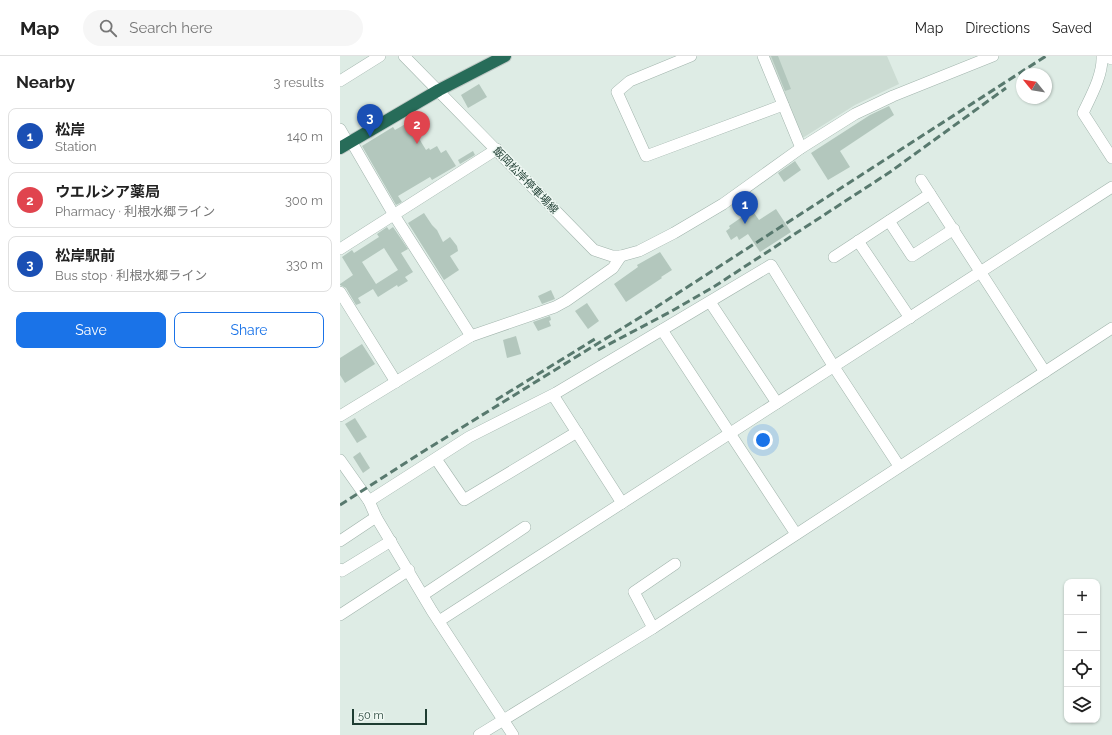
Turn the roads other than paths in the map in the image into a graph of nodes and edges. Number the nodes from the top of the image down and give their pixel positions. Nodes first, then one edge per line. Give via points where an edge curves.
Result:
1 (380, 56) edge
2 (404, 56) edge
3 (505, 56) edge
4 (691, 56) edge
5 (762, 56) edge
6 (993, 56) edge
7 (1103, 56) edge
8 (978, 59) edge
9 (1112, 59) edge
10 (340, 81) edge
11 (439, 90) junction
12 (783, 105) junction
13 (340, 129) edge
14 (346, 144) edge
15 (801, 148) junction
16 (497, 149) junction
17 (1112, 158) edge
18 (921, 180) dead end
19 (1112, 186) edge
20 (930, 194) junction
21 (394, 215) junction
22 (889, 221) junction
23 (954, 230) junction
24 (858, 241) junction
25 (340, 249) edge
26 (621, 256) junction
27 (834, 257) dead end
28 (981, 272) junction
29 (340, 292) edge
30 (710, 302) junction
31 (910, 318) junction
32 (1112, 328) edge
33 (662, 330) junction
34 (471, 336) junction
35 (834, 367) junction
36 (1045, 372) junction
37 (396, 382) junction
38 (553, 395) junction
39 (777, 403) junction
40 (340, 416) edge
41 (577, 432) junction
42 (731, 433) junction
43 (436, 458) junction
44 (340, 460) edge
45 (899, 466) junction
46 (369, 501) junction
47 (622, 503) junction
48 (376, 517) junction
49 (525, 527) dead end
50 (796, 534) junction
51 (340, 541) edge
52 (391, 541) junction
53 (675, 564) dead end
54 (340, 569) edge
55 (409, 570) junction
56 (423, 595) junction
57 (340, 615) edge
58 (439, 621) junction
59 (653, 628) junction
60 (502, 719) junction
61 (479, 735) edge
62 (513, 735) edge

1 - 10 street
2 - 11 street, 飯岡松岸停車場線
3 - 11 highway
4 - 12 street via 630,82 617,92 646,156
5 - 12 street
6 - 8 street
7 - 9 street
7 - 17 street via 1097,83 1083,113
8 - 15 street via 855,114
11 - 14 highway
11 - 16 street, 飯岡松岸停車場線
12 - 15 street
13 - 14 street
14 - 21 street
15 - 26 street via 723,204 639,251
16 - 21 street
16 - 26 street, 飯岡松岸停車場線 via 594,250
18 - 20 street
19 - 28 street
20 - 22 street
20 - 23 street
21 - 25 street
21 - 34 street
22 - 23 street via 912,256
22 - 24 street
23 - 28 street
24 - 27 street
24 - 31 street
26 - 34 street via 613,268 555,307
28 - 31 street
28 - 36 street
29 - 37 street
30 - 33 street
30 - 35 street via 771,265
30 - 39 street
31 - 35 street
32 - 36 street
33 - 38 street
33 - 42 street
34 - 37 street
35 - 39 street
35 - 45 street
36 - 45 street
37 - 40 street
38 - 41 street
38 - 43 street via 469,437
39 - 42 street
41 - 43 street via 464,500
41 - 47 street
42 - 47 street
42 - 50 street
43 - 46 street
44 - 46 street
45 - 50 street
46 - 48 street
47 - 58 street
48 - 51 street
48 - 52 street
49 - 56 street
50 - 59 street
52 - 54 street via 342,571
52 - 55 street
53 - 59 street via 634,592
55 - 56 street
55 - 57 street
56 - 58 street
58 - 60 street
59 - 60 street
60 - 61 street
60 - 62 street

